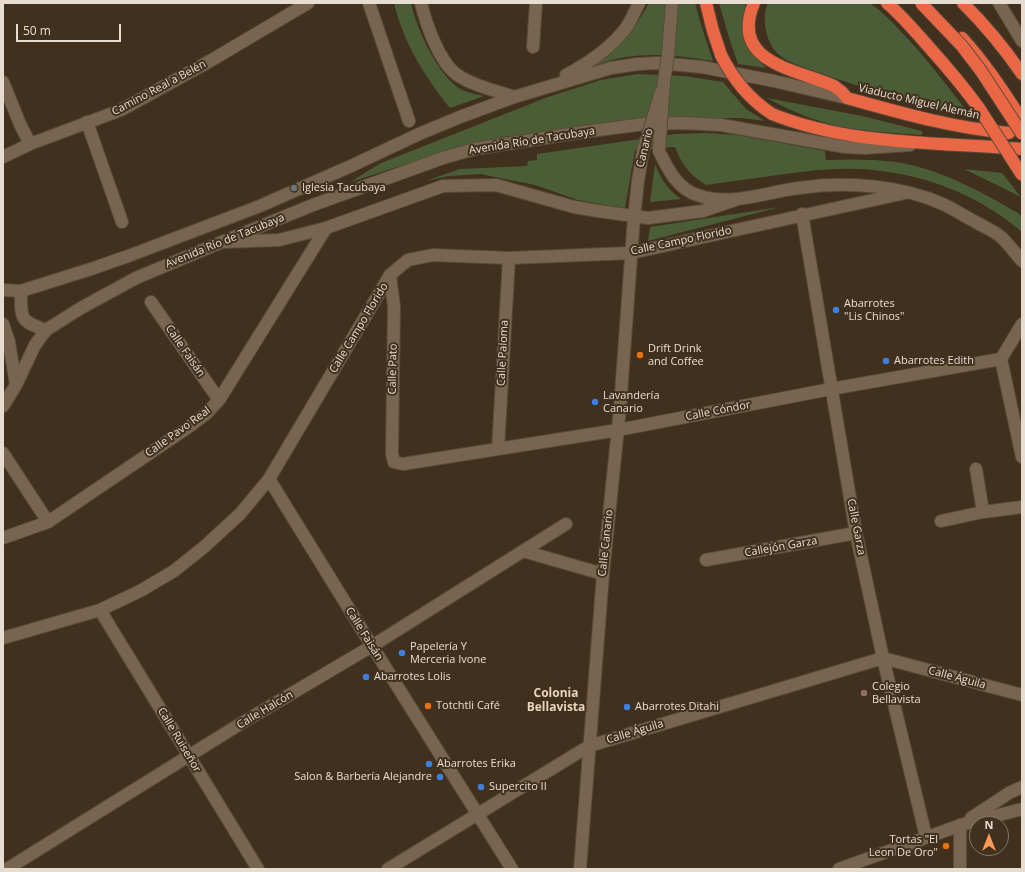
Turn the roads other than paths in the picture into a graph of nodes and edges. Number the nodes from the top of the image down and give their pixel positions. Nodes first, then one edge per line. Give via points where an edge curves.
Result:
1 (308, 3) edge
2 (369, 3) edge
3 (421, 3) edge
4 (536, 3) edge
5 (639, 3) edge
6 (672, 3) edge
7 (706, 3) edge
8 (754, 3) edge
9 (886, 3) edge
10 (921, 3) edge
11 (927, 3) edge
12 (963, 3) edge
13 (974, 3) edge
14 (999, 3) edge
15 (1022, 26) edge
16 (1022, 41) edge
17 (534, 47) dead end
18 (1022, 61) edge
19 (1022, 74) edge
20 (664, 81) junction
21 (3, 82) edge
22 (537, 89) junction
23 (514, 97) junction
24 (847, 98) junction
25 (409, 120) dead end
26 (1022, 120) edge
27 (86, 122) junction
28 (1009, 133) dead end
29 (1022, 134) edge
30 (924, 143) junction
31 (30, 144) junction
32 (1022, 149) edge
33 (3, 157) edge
34 (1022, 175) edge
35 (905, 193) junction
36 (740, 199) junction
37 (802, 214) junction
38 (634, 216) junction
39 (122, 222) dead end
40 (326, 228) junction
41 (222, 242) junction
42 (631, 253) junction
43 (509, 258) junction
44 (1022, 261) edge
45 (390, 275) junction
46 (3, 290) edge
47 (20, 291) junction
48 (151, 302) dead end
49 (3, 324) edge
50 (1022, 324) edge
51 (46, 330) junction
52 (1001, 359) junction
53 (16, 385) junction
54 (831, 389) junction
55 (219, 400) junction
56 (3, 406) edge
57 (618, 430) junction
58 (498, 449) junction
59 (3, 453) edge
60 (1022, 457) edge
61 (394, 462) joint
62 (976, 469) dead end
63 (268, 479) junction
64 (1022, 507) edge
65 (983, 512) junction
66 (941, 521) dead end
67 (48, 522) junction
68 (566, 524) dead end
69 (856, 533) junction
70 (3, 538) edge
71 (523, 551) junction
72 (706, 560) dead end
73 (603, 574) junction
74 (100, 610) junction
75 (3, 638) edge
76 (372, 646) junction
77 (883, 658) junction
78 (1022, 695) edge
79 (589, 746) junction
80 (189, 756) junction
81 (1022, 787) edge
82 (1022, 809) edge
83 (477, 815) junction
84 (961, 825) junction
85 (926, 837) junction
86 (3, 864) edge
87 (7, 869) edge
88 (258, 869) edge
89 (388, 869) edge
90 (512, 869) edge
91 (580, 869) edge
92 (839, 869) edge
93 (960, 869) edge

1 - 27 street, Camino Real a Belén via 121,110
2 - 25 street
3 - 23 street via 434,42 455,73 468,81
4 - 17 street
5 - 22 street via 627,28 609,46 585,65
6 - 20 street, bridge
7 - 30 highway, bridge via 713,31 727,67 743,89 761,107 772,114 811,128 844,135
8 - 24 highway via 749,32 754,47 767,60 834,86
9 - 34 highway, bridge via 965,89
10 - 29 highway, bridge via 981,71
11 - 26 highway via 979,57
12 - 19 highway via 1009,54
13 - 18 highway
14 - 15 street
14 - 16 street
20 - 36 street, bridge via 659,151 670,173 682,186 699,196
20 - 38 street, Canario, bridge via 644,151
21 - 31 street
22 - 23 street, Avenida Río de Tacubaya
22 - 24 street, Avenida Río de Tacubaya via 611,68 658,64 702,67
23 - 47 street, Avenida Río de Tacubaya via 419,134 260,206 108,263
24 - 28 highway, Viaducto Miguel Alemán via 955,126
27 - 31 street, Camino Real a Belén
27 - 39 street
30 - 32 highway
30 - 41 street, Avenida Río de Tacubaya via 886,147 845,147 697,123 644,124 576,133 474,149 444,158 312,205
31 - 33 street, Camino Real a Belén
35 - 36 street via 880,187 840,184 798,188
35 - 37 street, Calle Campo Florido
35 - 44 street via 944,205 1001,236
36 - 38 street via 703,211 648,218
37 - 42 street, Calle Campo Florido
37 - 54 street, Calle Garza
38 - 40 street via 574,207 496,185 443,186
38 - 42 street, Calle Canario
40 - 41 street via 279,240
40 - 55 street, Calle Pavo Real
41 - 51 street, Avenida Río de Tacubaya via 136,278
42 - 43 street, Calle Campo Florido
42 - 57 street, Calle Canario
43 - 45 street, Calle Campo Florido via 433,255 408,260
43 - 58 street, Calle Paloma
45 - 61 street, Calle Pato via 394,307
45 - 63 street, Calle Campo Florido
46 - 47 street, Avenida Río de Tacubaya
47 - 51 street via 20,313 23,320
48 - 55 street, Calle Faisán
49 - 53 street via 9,342
50 - 52 street
51 - 53 street, Avenida Río de Tacubaya via 35,344
52 - 54 street, Calle Cóndor
52 - 60 street
53 - 56 street, Avenida Río de Tacubaya
54 - 57 street, Calle Cóndor
54 - 69 street, Calle Garza
55 - 67 street, Calle Pavo Real via 190,426
57 - 58 street, Calle Cóndor
57 - 73 street, Calle Canario
58 - 61 street, Calle Cóndor via 402,464
59 - 67 street
62 - 65 street
63 - 74 street, Calle Campo Florido via 240,514 204,548 174,571
63 - 76 street, Calle Faisán
64 - 65 street
65 - 66 street
67 - 70 street, Calle Pavo Real
68 - 71 street, Calle Halcón
69 - 72 street, Callejón Garza
69 - 77 street, Calle Garza
71 - 73 street
71 - 76 street, Calle Halcón
73 - 79 street, Calle Canario
74 - 75 street, Calle Campo Florido
74 - 80 street, Calle Ruiseñor
76 - 80 street, Calle Halcón
76 - 83 street, Calle Faisán
77 - 78 street, Calle Águila
77 - 79 street, Calle Águila
77 - 85 street, Calle Garza
79 - 83 street, Calle Águila
79 - 91 street, Calle Canario
80 - 87 street, Calle Halcón
80 - 88 street, Calle Ruiseñor
81 - 84 street
82 - 84 street
83 - 89 street, Calle Águila
83 - 90 street, Calle Faisán
84 - 85 street
84 - 93 street
85 - 92 street
86 - 87 street

